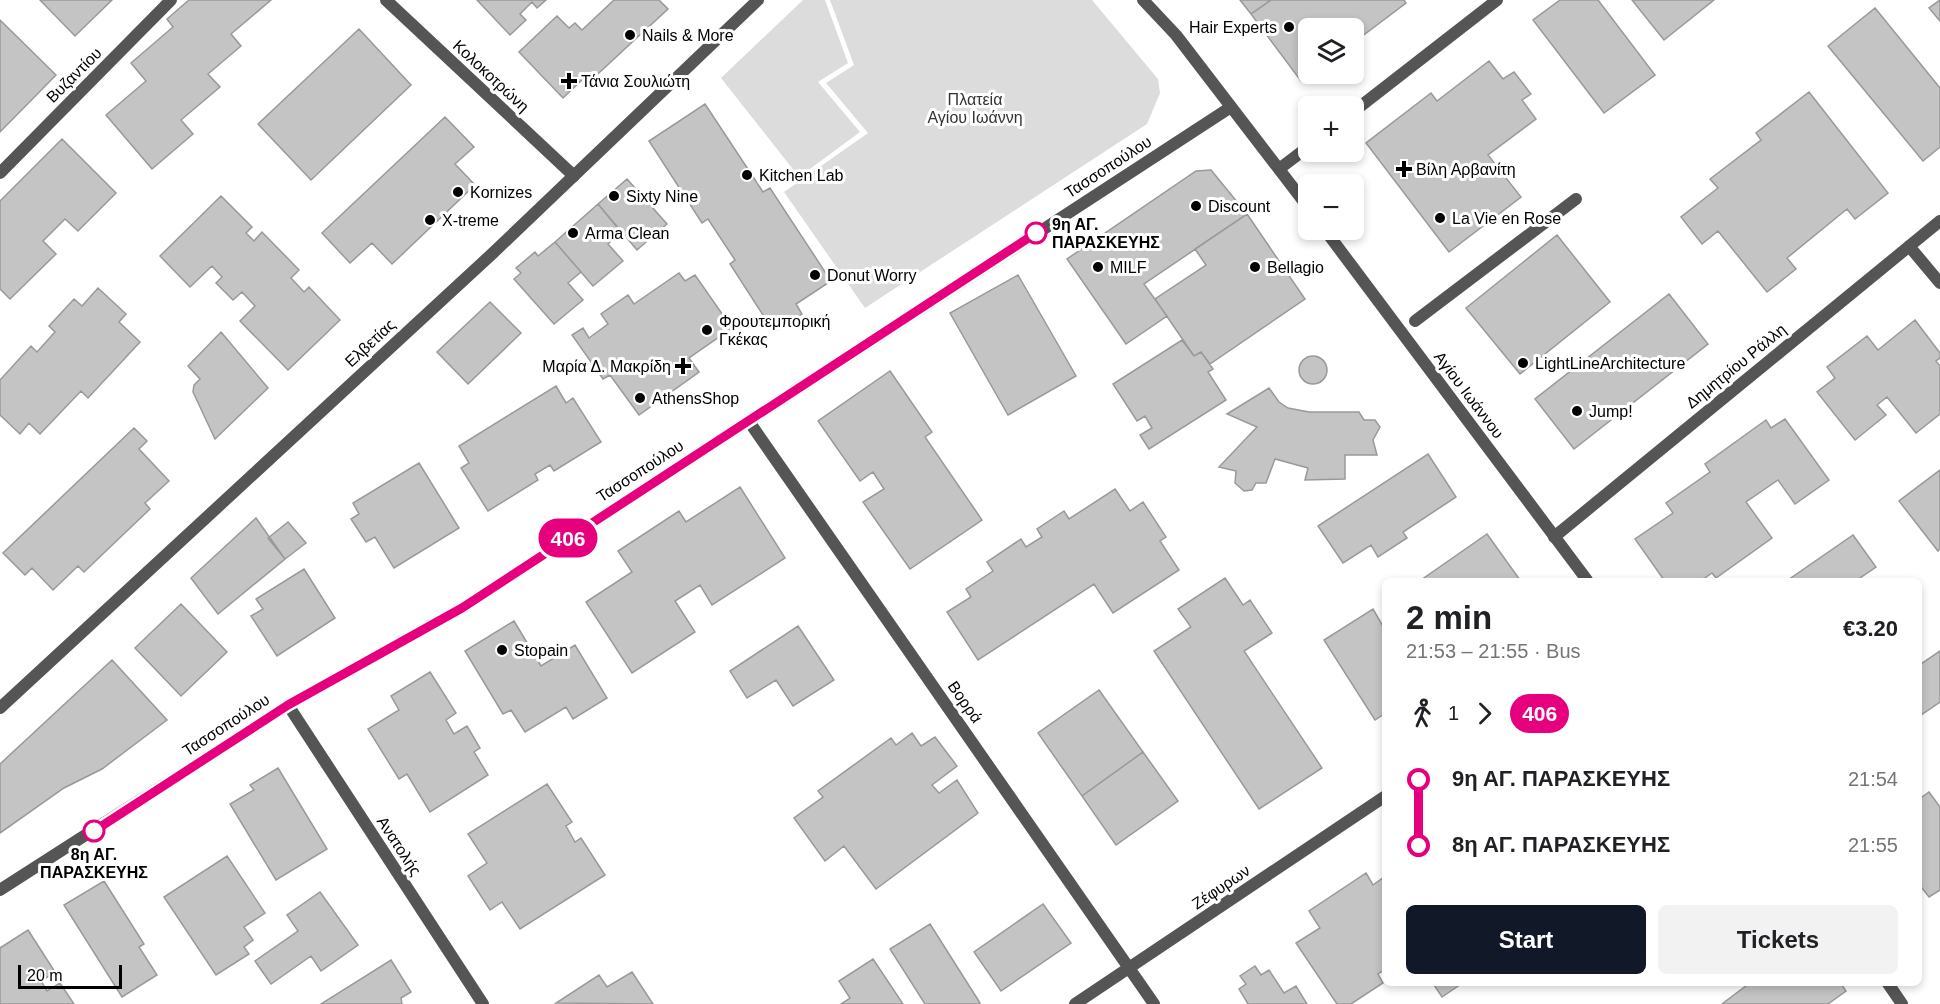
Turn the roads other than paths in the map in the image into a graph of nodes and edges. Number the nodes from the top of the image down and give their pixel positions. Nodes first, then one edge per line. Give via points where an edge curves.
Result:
1 (171, 0) edge
2 (386, 0) edge
3 (758, 0) edge
4 (1143, 0) edge
5 (1497, 0) edge
6 (1364, 103) edge
7 (1231, 107) junction
8 (1298, 155) edge
9 (1279, 169) junction
10 (0, 173) edge
11 (574, 176) junction
12 (1298, 194) edge
13 (1576, 199) dead end
14 (1940, 220) edge
15 (1331, 240) edge
16 (1909, 246) junction
17 (1940, 283) edge
18 (1415, 321) dead end
19 (748, 420) junction
20 (1554, 537) junction
21 (1585, 578) edge
22 (288, 705) junction
23 (0, 708) edge
24 (1382, 798) edge
25 (0, 890) edge
26 (1130, 968) junction
27 (1890, 986) edge
28 (483, 1004) edge
29 (1075, 1004) edge
30 (1154, 1004) edge
31 (1902, 1004) edge

1 - 10 street, Βυζαντίου
2 - 11 street, Κολοκοτρώνη
3 - 11 street, Ελβετίας
4 - 7 street via 1176,35
5 - 6 street
7 - 9 street
7 - 19 street, Τασσοπούλου
8 - 9 street
9 - 12 street
11 - 23 street, Ελβετίας
13 - 18 street
14 - 16 street, Δημητρίου Ράλλη
15 - 20 street, Αγίου Ιωάννου
16 - 17 street
16 - 20 street, Δημητρίου Ράλλη
19 - 22 street, Τασσοπούλου via 462,608
19 - 26 street, Βορρά
20 - 21 street, Αγίου Ιωάννου
22 - 25 street, Τασσοπούλου
22 - 28 street, Ανατολής
24 - 26 street, Ζέφυρων
26 - 29 street, Ζέφυρων
26 - 30 street, Βορρά
27 - 31 street

